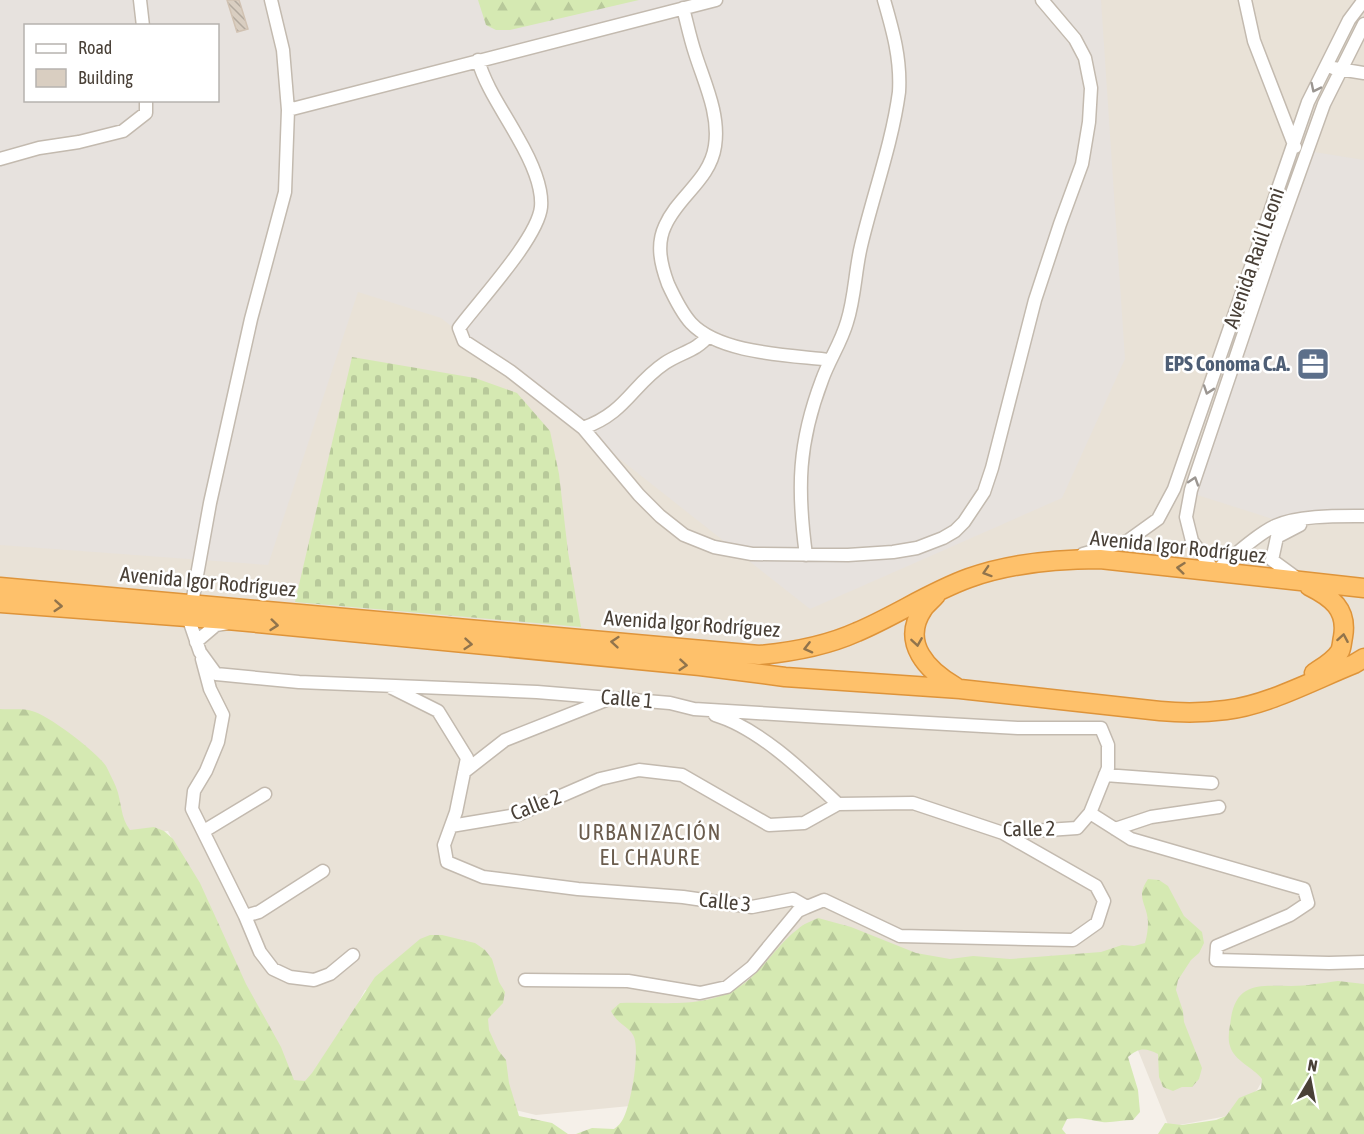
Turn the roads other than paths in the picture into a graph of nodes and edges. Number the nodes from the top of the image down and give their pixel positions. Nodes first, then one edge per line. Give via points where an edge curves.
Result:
1 (140, 0) edge
2 (271, 0) edge
3 (716, 0) edge
4 (884, 0) edge
5 (1042, 0) edge
6 (1245, 0) edge
7 (1364, 0) edge
8 (683, 8) junction
9 (143, 24) edge
10 (1364, 24) edge
11 (478, 60) junction
12 (1325, 67) junction
13 (1340, 69) junction
14 (1364, 73) edge
15 (146, 102) edge
16 (288, 110) junction
17 (1293, 146) junction
18 (1306, 154) junction
19 (0, 159) edge
20 (708, 336) junction
21 (830, 360) junction
22 (583, 429) junction
23 (1364, 516) edge
24 (1314, 517) junction
25 (806, 555) junction
26 (1057, 560) junction
27 (1215, 572) junction
28 (1301, 581) junction
29 (0, 587) edge
30 (1364, 588) edge
31 (939, 591) junction
32 (0, 603) edge
33 (190, 610) junction
34 (242, 621) junction
35 (198, 647) junction
36 (1364, 657) edge
37 (388, 686) junction
38 (960, 689) junction
39 (611, 698) junction
40 (1268, 698) junction
41 (694, 709) junction
42 (464, 772) junction
43 (1106, 775) junction
44 (1212, 783) dead end
45 (265, 794) dead end
46 (838, 804) junction
47 (1219, 807) dead end
48 (1089, 813) junction
49 (451, 826) junction
50 (1116, 829) junction
51 (204, 831) junction
52 (1003, 833) junction
53 (323, 870) dead end
54 (807, 907) junction
55 (245, 916) junction
56 (352, 955) dead end
57 (1364, 962) edge
58 (525, 980) dead end

1 - 9 street
2 - 16 street via 283,50
3 - 8 street
4 - 21 street via 898,49 899,92 859,255 851,308
5 - 25 street via 1075,39 1085,58 1091,88 1089,122 1082,164 1035,300 984,492 956,531 929,544 893,552
6 - 17 street via 1254,41
7 - 12 street, Avenida Raúl Leoni
8 - 11 street
8 - 20 street via 710,98 715,147 705,174 668,220 659,251 667,282 682,310
10 - 13 street, Avenida Raúl Leoni
11 - 16 street
11 - 22 street via 483,77 520,140 540,187 541,207 533,231 459,333 468,345 510,371
12 - 13 street
12 -> 17 street, Avenida Raúl Leoni
13 - 14 street
13 - 18 street, Avenida Raúl Leoni
15 - 19 street via 146,113 123,131
16 - 33 street via 285,192 251,319
17 - 18 street
17 -> 26 street, Avenida Raúl Leoni via 1174,489 1158,519 1126,542
27 -> 18 street, Avenida Raúl Leoni via 1192,541 1185,517
20 - 21 street via 742,349
20 - 22 street via 697,347 656,369 617,411
21 - 25 street via 803,446 800,496
22 - 25 street via 649,506 684,535 739,553
23 - 24 street
24 - 27 street via 1275,526
24 - 28 street via 1277,537 1273,551 1272,560
27 -> 26 highway, Avenida Igor Rodríguez via 1100,560
26 -> 31 highway, Avenida Igor Rodríguez via 1001,567
27 - 28 highway, Avenida Igor Rodríguez
28 - 30 highway, Avenida Igor Rodríguez
40 -> 28 highway via 1328,664 1340,651 1345,628 1337,605 1328,595
29 - 33 highway, Avenida Igor Rodríguez
31 -> 33 highway, Avenida Igor Rodríguez via 840,639 790,652 759,655
31 -> 38 highway via 923,609 914,640 937,676
32 -> 33 highway, Avenida Igor Rodríguez
33 - 34 highway, Avenida Igor Rodríguez
33 - 35 street, Calle 1
34 - 35 street via 216,625
34 -> 38 highway, Avenida Igor Rodríguez via 785,677
35 - 37 street, Calle 1 via 216,674
35 - 51 street via 210,689 223,715 218,742 191,800
36 - 40 highway, Avenida Igor Rodríguez
37 - 39 street, Calle 1
37 - 42 street via 438,711 467,758
38 - 40 highway, Avenida Igor Rodríguez via 1189,713 1228,710
39 - 41 street, Calle 1
39 - 42 street via 505,740
41 - 43 street, Calle 1 via 1018,728 1101,728 1108,745
41 - 46 street via 731,720 792,761
42 - 49 street
43 - 44 street
43 - 48 street
45 - 51 street
46 - 49 street, Calle 2 via 804,823 769,825 682,775 639,770 600,779 517,815
46 - 52 street, Calle 2 via 913,803
47 - 50 street via 1150,817
48 - 50 street
48 - 52 street, Calle 2 via 1077,828
49 - 54 street, Calle 3 via 444,845 447,862 483,877 753,907 793,899
50 - 57 street via 1131,839 1304,889 1308,903 1290,915 1217,946 1216,960
51 - 55 street
52 - 54 street, Calle 3 via 1096,886 1104,902 1097,923 1073,940 900,936 824,900
53 - 55 street via 259,912
54 - 58 street via 798,911 752,967 727,987 700,993 628,981
55 - 56 street via 264,959 273,969 290,977 314,980 330,974

